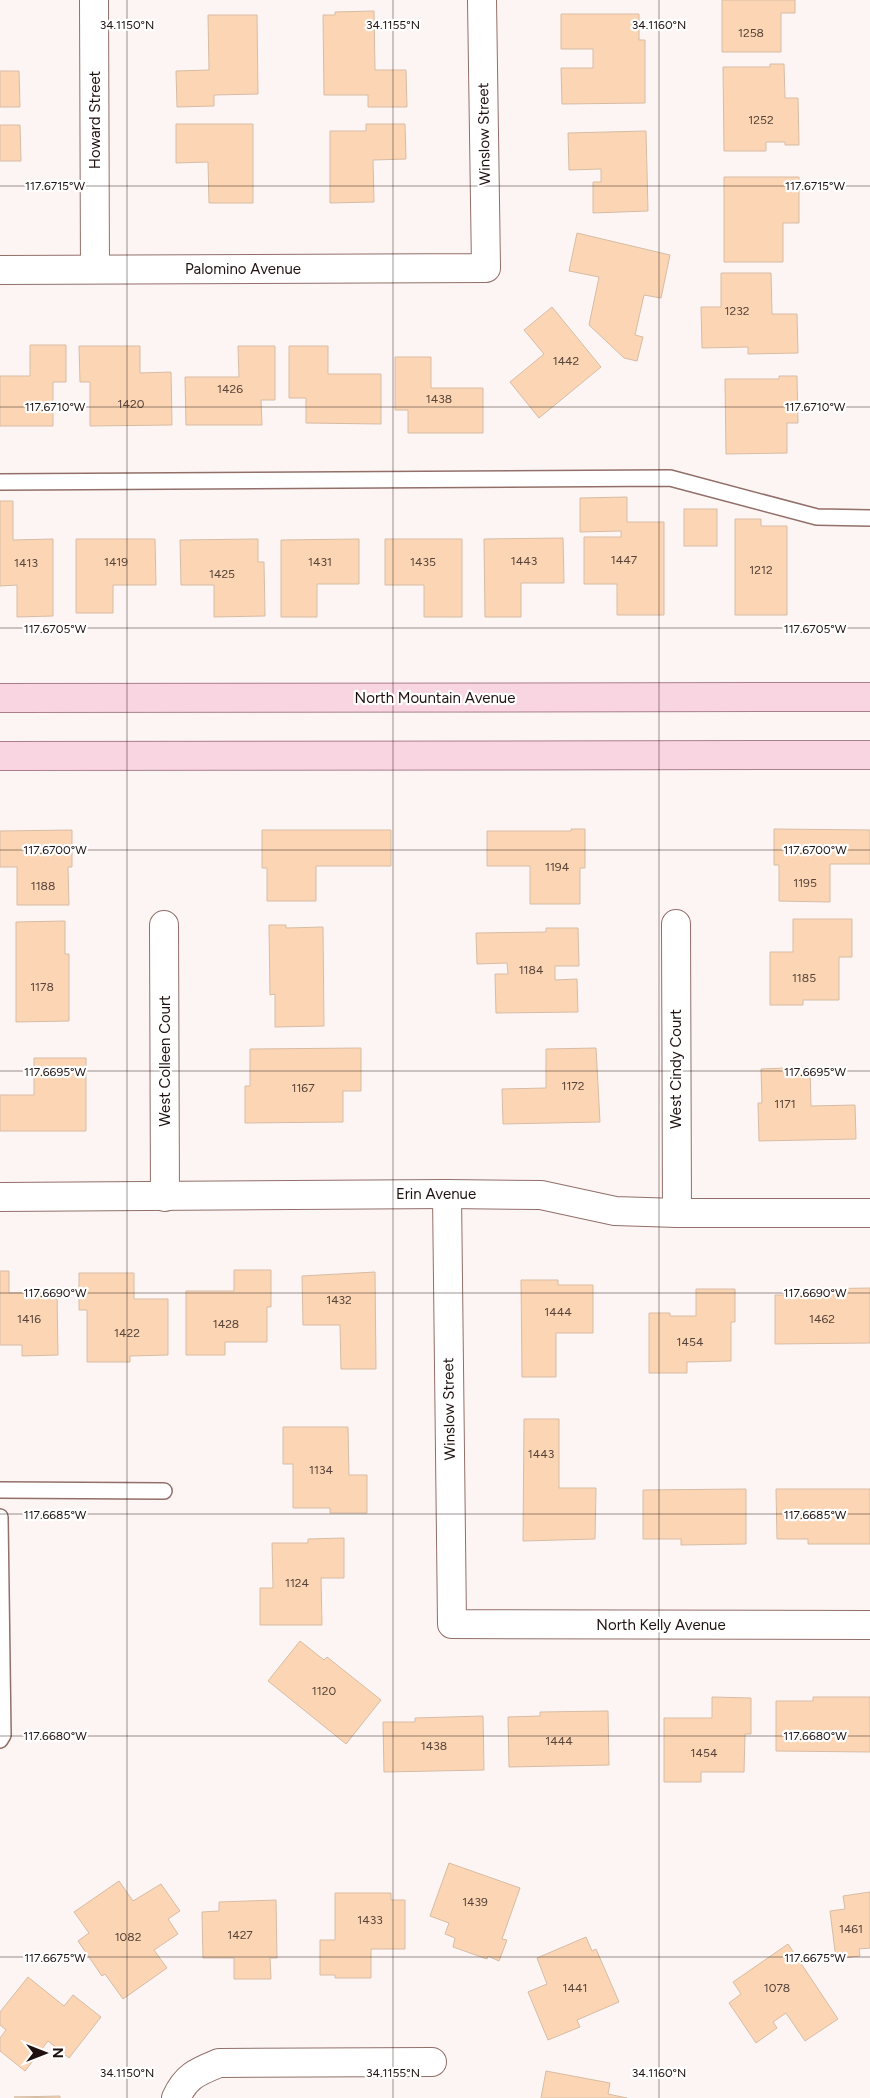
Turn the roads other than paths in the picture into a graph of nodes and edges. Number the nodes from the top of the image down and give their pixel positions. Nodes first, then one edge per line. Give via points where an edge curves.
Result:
1 (94, 0) edge
2 (482, 0) edge
3 (486, 268) joint
4 (95, 269) junction
5 (0, 270) edge
6 (0, 482) edge
7 (870, 518) edge
8 (870, 697) edge
9 (0, 698) edge
10 (0, 756) edge
11 (870, 756) edge
12 (676, 924) dead end
13 (164, 925) dead end
14 (447, 1194) junction
15 (0, 1197) edge
16 (166, 1197) junction
17 (870, 1212) edge
18 (677, 1213) junction
19 (0, 1490) edge
20 (164, 1491) dead end
21 (0, 1517) edge
22 (452, 1624) joint
23 (870, 1625) edge
24 (0, 1740) edge
25 (432, 2062) dead end
26 (176, 2098) edge

1 - 4 street, Howard Street
2 - 3 street, Winslow Street
3 - 4 street, Palomino Avenue
4 - 5 street, Palomino Avenue
6 - 7 lane via 670,478 817,517
8 - 9 main road, North Mountain Avenue
10 - 11 main road
12 - 18 street, West Cindy Court
13 - 16 street, West Colleen Court
14 - 16 street, Erin Avenue
14 - 18 street, Erin Avenue via 541,1195 615,1211
14 - 22 street, Winslow Street
15 - 16 street, Erin Avenue
17 - 18 street, Erin Avenue
19 - 20 lane
21 - 24 lane
22 - 23 street, North Kelly Avenue
25 - 26 street via 219,2063 200,2070 182,2084

